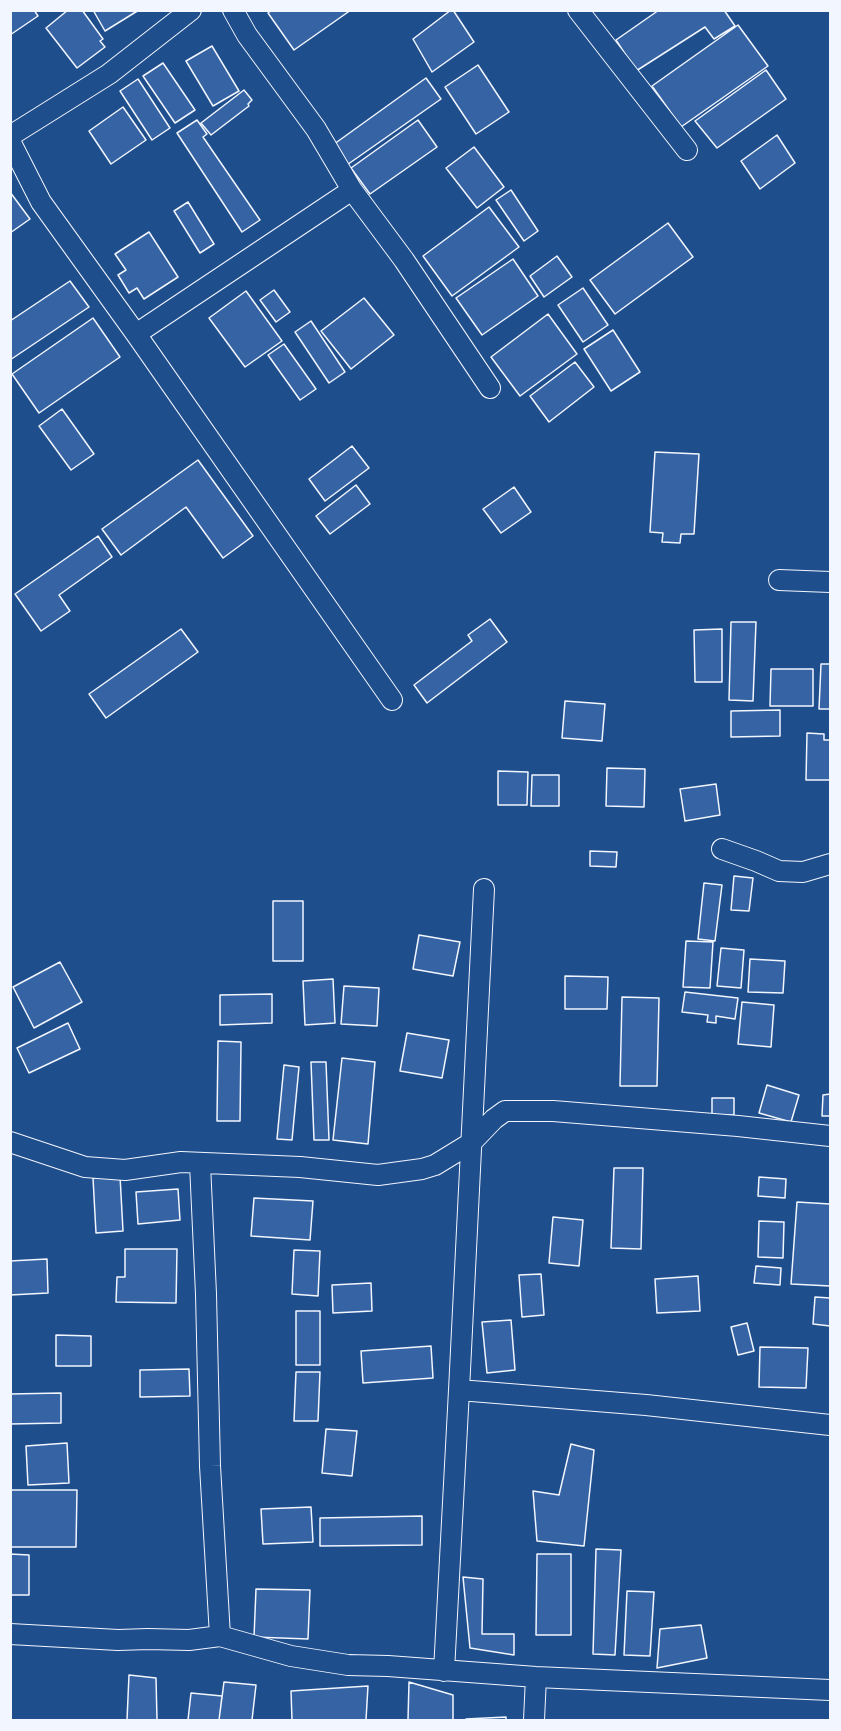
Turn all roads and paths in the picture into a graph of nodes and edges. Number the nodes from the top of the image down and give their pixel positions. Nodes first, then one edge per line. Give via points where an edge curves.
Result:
1 (191, 10) edge
2 (233, 10) edge
3 (578, 10) edge
4 (10, 136) edge
5 (10, 141) edge
6 (687, 150) dead end
7 (352, 190) junction
8 (136, 334) junction
9 (490, 388) dead end
10 (779, 580) dead end
11 (831, 582) edge
12 (392, 700) dead end
13 (722, 849) dead end
14 (831, 864) edge
15 (484, 889) dead end
16 (831, 1136) edge
17 (10, 1142) edge
18 (471, 1143) junction
19 (200, 1164) junction
20 (459, 1390) junction
21 (831, 1425) edge
22 (10, 1635) edge
23 (220, 1636) junction
24 (444, 1671) junction
25 (536, 1677) junction
26 (831, 1690) edge
27 (534, 1720) edge

1 - 4 street via 109,74
2 - 7 street via 316,129
3 - 6 street
5 - 8 street via 41,202
7 - 8 street
7 - 9 street
8 - 12 street
10 - 11 street
13 - 14 street via 779,871 803,872
15 - 18 street
16 - 18 street via 505,1110
17 - 19 street via 85,1167 125,1170 181,1162
18 - 19 street via 435,1165 378,1175 300,1167
18 - 20 street
19 - 23 street
20 - 21 street
20 - 24 street
22 - 23 street via 118,1640
23 - 24 street via 291,1656 348,1665
24 - 25 street
25 - 26 street
25 - 27 street

